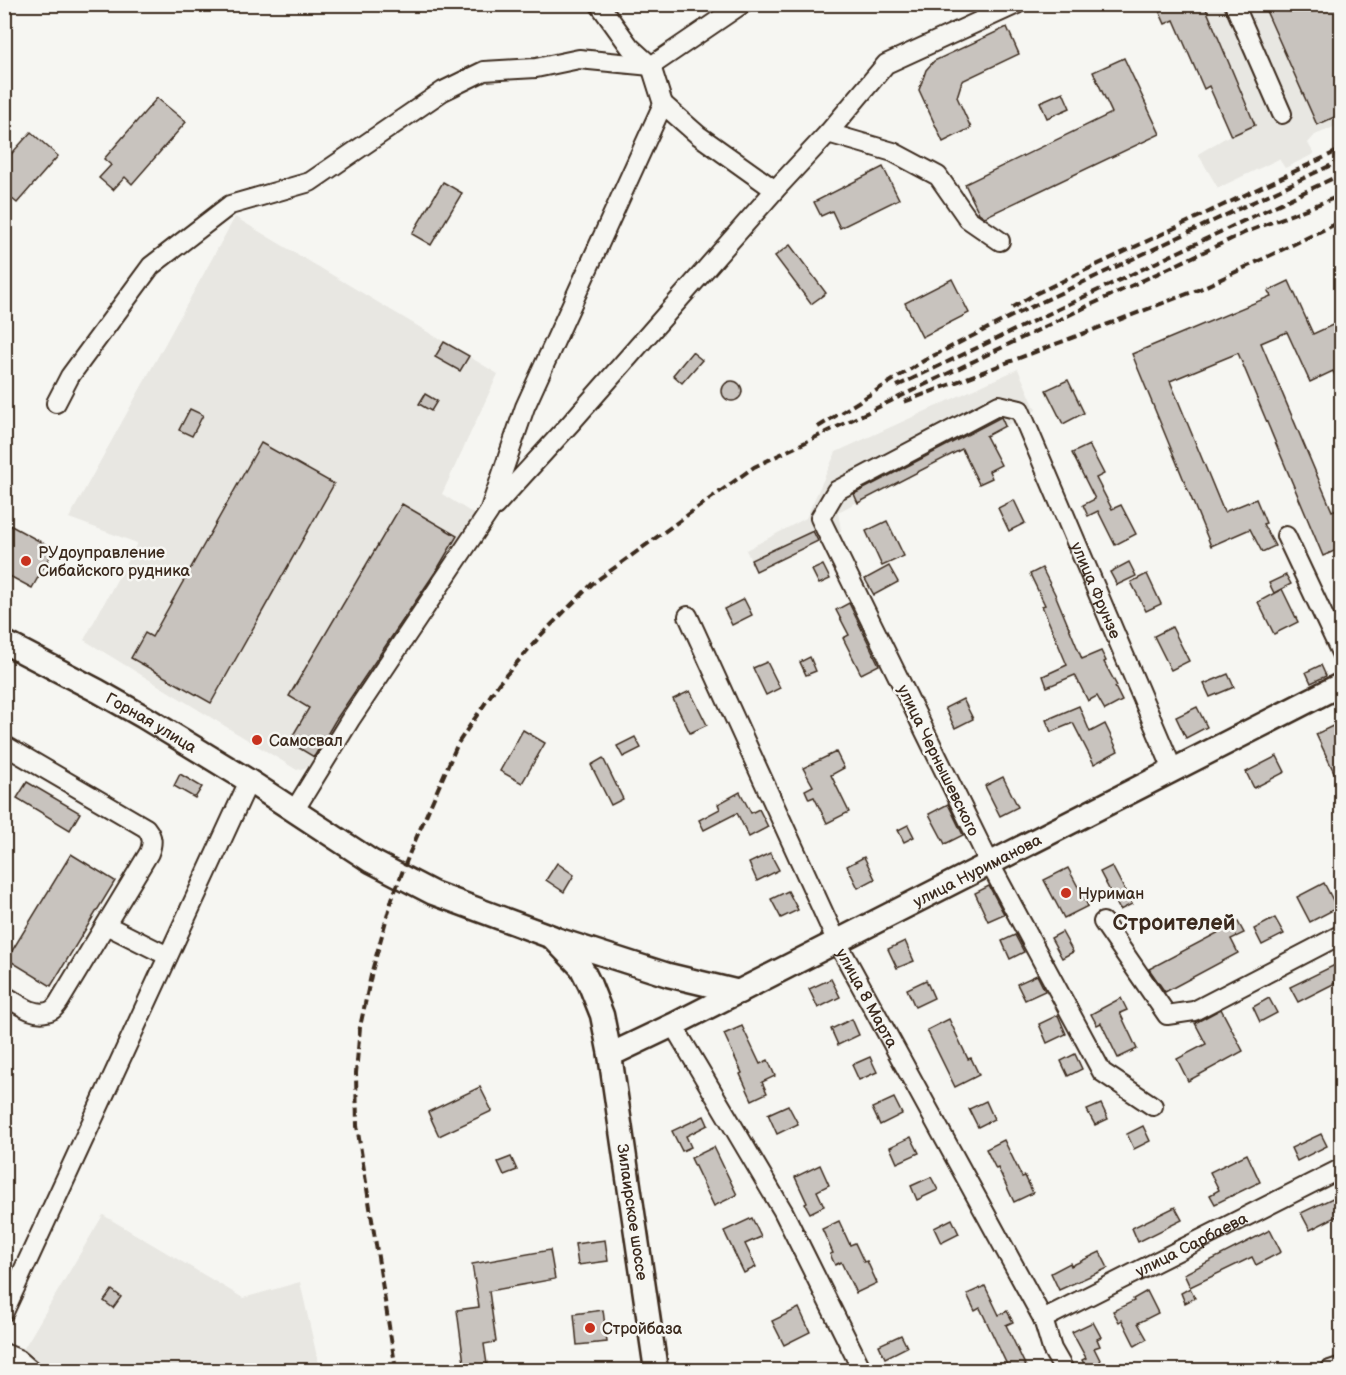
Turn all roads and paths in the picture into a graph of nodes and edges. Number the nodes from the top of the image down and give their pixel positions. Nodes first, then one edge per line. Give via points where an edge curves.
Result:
1 (599, 4) edge
2 (742, 4) edge
3 (1017, 4) edge
4 (1234, 4) edge
5 (651, 66) junction
6 (663, 104) junction
7 (1282, 114) dead end
8 (828, 133) junction
9 (776, 190) junction
10 (1000, 242) dead end
11 (56, 404) dead end
12 (1020, 410) joint
13 (489, 512) junction
14 (1286, 536) dead end
15 (688, 616) dead end
16 (4, 642) edge
17 (1341, 655) edge
18 (1341, 684) edge
19 (4, 744) edge
20 (1173, 770) junction
21 (249, 782) junction
22 (294, 811) junction
23 (990, 864) junction
24 (1103, 922) dead end
25 (106, 925) junction
26 (1341, 934) edge
27 (552, 937) junction
28 (837, 942) junction
29 (168, 956) junction
30 (739, 992) junction
31 (4, 995) edge
32 (673, 1025) junction
33 (610, 1055) junction
34 (1153, 1106) dead end
35 (1341, 1168) edge
36 (4, 1312) edge
37 (1043, 1319) junction
38 (4, 1353) edge
39 (1341, 1366) edge
40 (31, 1371) edge
41 (656, 1371) edge
42 (862, 1371) edge
43 (1064, 1371) edge
44 (1330, 1371) edge

1 - 5 street via 630,47
2 - 5 street
3 - 8 street via 886,64
4 - 7 street
5 - 6 street
5 - 11 street via 579,59 536,68 484,71 443,91 310,182 230,205 151,266 70,376
6 - 9 street via 698,135
6 - 13 street via 525,406
8 - 9 street
8 - 10 street via 893,152 938,176 968,219
9 - 13 street
12 - 20 street, улица Фрунзе
12 - 23 street, улица Чернышевского via 999,405 836,491 820,518
13 - 22 street
14 - 17 street
15 - 28 street, улица 8 Марта
16 - 21 main road, Горная улица via 108,696
18 - 20 main road, улица Нуриманова
19 - 25 street via 146,828 151,835 149,853
20 - 23 main road, улица Нуриманова
21 - 22 main road, Горная улица
21 - 29 street
22 - 27 main road, Горная улица via 371,861 433,892
23 - 28 main road, улица Нуриманова
23 - 34 street, улица Чернышевского via 1102,1072
24 - 26 street via 1167,1015 1194,1011
25 - 29 street
25 - 31 street via 51,1010 29,1010
27 - 30 main road, Горная улица via 668,975
27 - 33 main road, Зилаирское шоссе via 581,967 590,985 602,1015
28 - 30 main road, улица Нуриманова
28 - 37 street, улица 8 Марта
29 - 36 street
30 - 32 main road, улица Нуриманова
32 - 33 main road, улица Нуриманова
32 - 42 street via 783,1212
33 - 41 main road, Зилаирское шоссе
35 - 37 street, улица Сарбаева
37 - 43 street, улица 8 Марта
38 - 40 street
39 - 44 street

